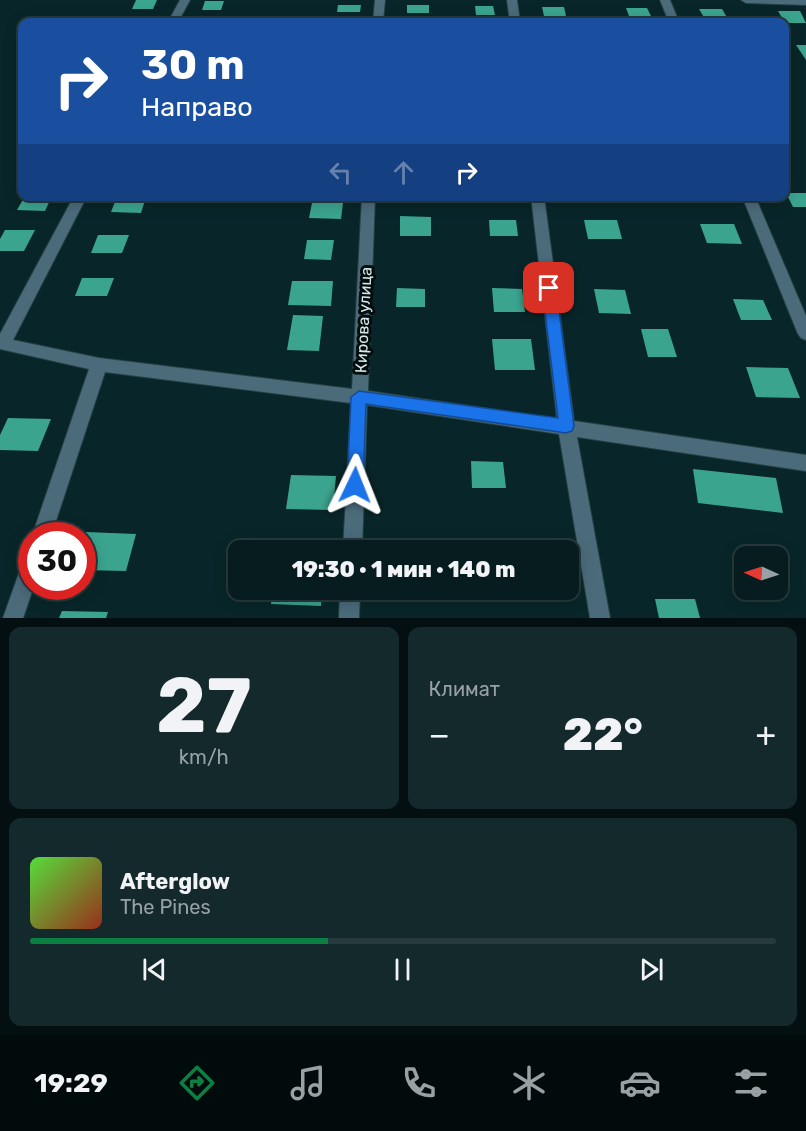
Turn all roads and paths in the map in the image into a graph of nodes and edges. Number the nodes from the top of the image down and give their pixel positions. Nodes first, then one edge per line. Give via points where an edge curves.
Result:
1 (185, 0) edge
2 (380, 0) edge
3 (512, 0) edge
4 (665, 0) edge
5 (746, 0) edge
6 (806, 2) edge
7 (175, 18) edge
8 (378, 18) edge
9 (514, 18) edge
10 (672, 18) edge
11 (78, 201) edge
12 (369, 201) edge
13 (538, 201) edge
14 (750, 201) edge
15 (806, 334) edge
16 (2, 343) edge
17 (99, 365) junction
18 (359, 397) junction
19 (566, 426) junction
20 (806, 463) edge
21 (46, 522) edge
22 (352, 540) edge
23 (19, 600) edge
24 (350, 600) edge
25 (13, 618) edge
26 (349, 618) edge
27 (600, 618) edge

1 - 7 street
2 - 8 street
3 - 9 street
4 - 10 street
5 - 6 street
11 - 16 street
12 - 18 street, Кирова улица
13 - 19 street
14 - 15 street
16 - 17 street
17 - 18 street
17 - 21 street
18 - 19 street
18 - 22 street, Кирова улица
19 - 20 street
19 - 27 street
23 - 25 street
24 - 26 street

